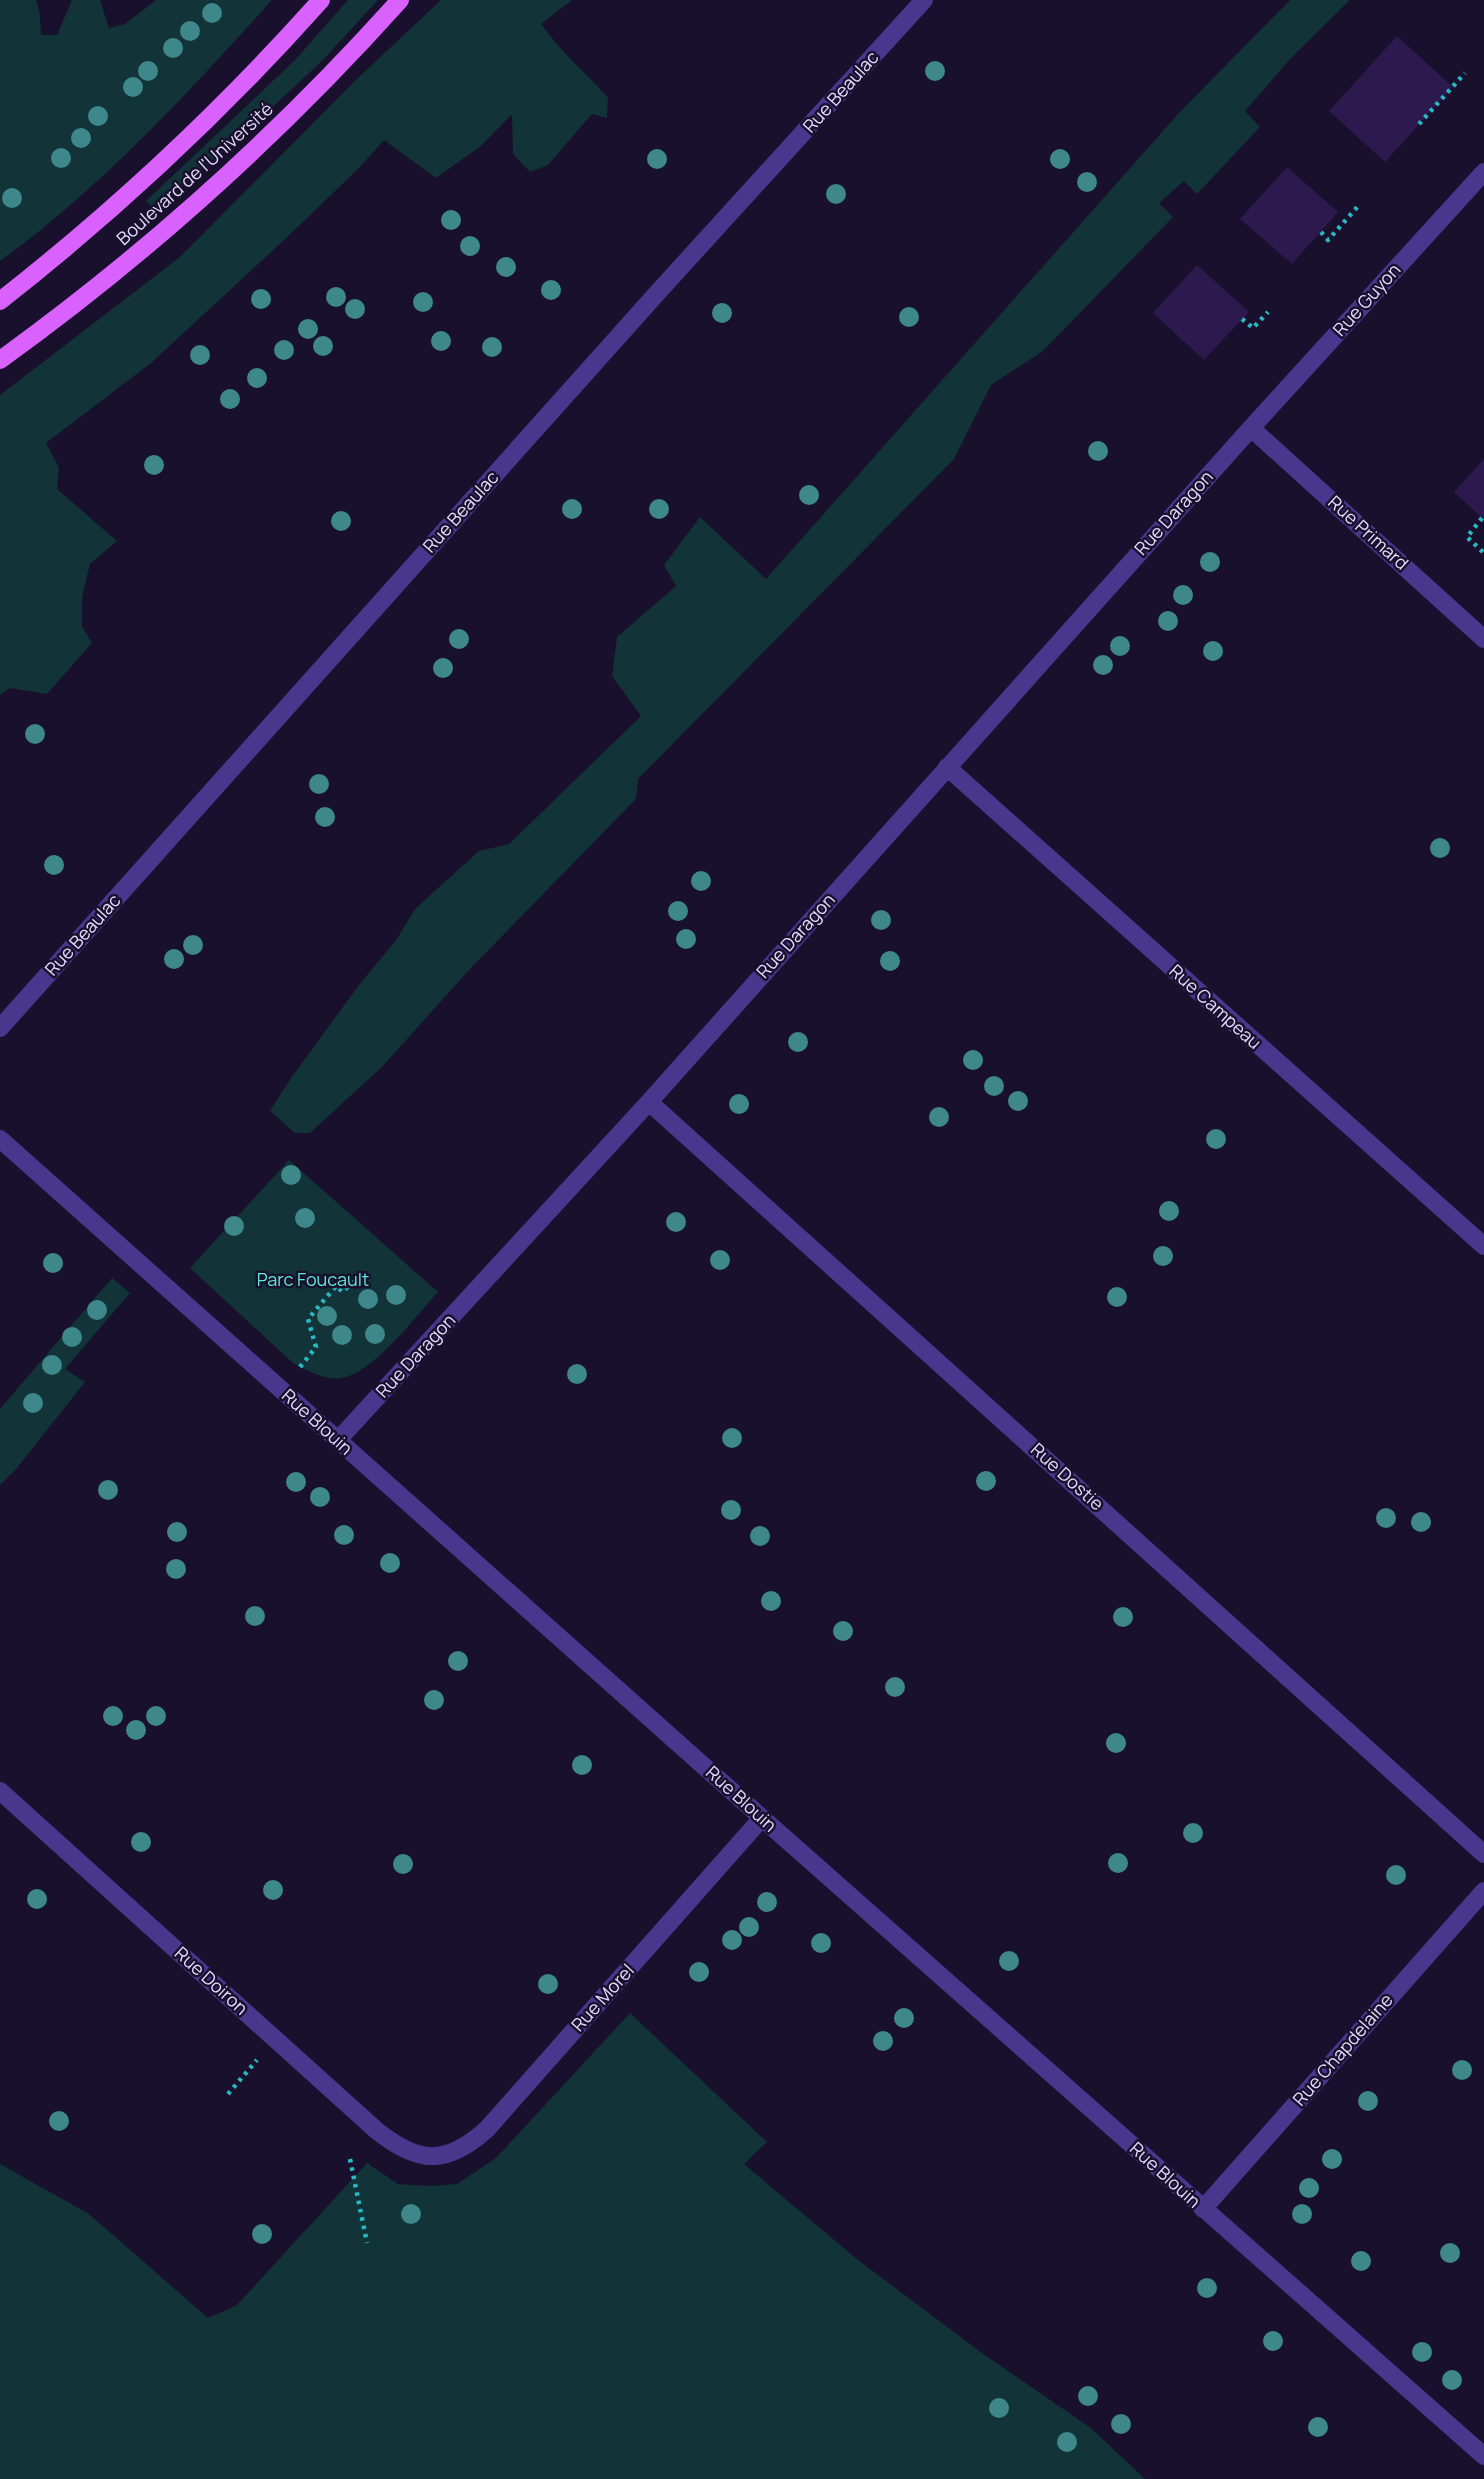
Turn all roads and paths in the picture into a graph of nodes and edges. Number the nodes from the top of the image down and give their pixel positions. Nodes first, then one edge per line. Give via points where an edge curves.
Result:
1 (321, 0) edge
2 (400, 0) edge
3 (924, 0) edge
4 (1465, 73) dead end
5 (1419, 124) dead end
6 (1484, 172) edge
7 (1360, 204) dead end
8 (1321, 232) dead end
9 (0, 301) edge
10 (1268, 312) dead end
11 (1242, 319) dead end
12 (0, 360) edge
13 (1251, 428) junction
14 (1482, 518) edge
15 (1484, 552) edge
16 (1484, 639) edge
17 (947, 767) junction
18 (0, 1028) edge
19 (649, 1102) junction
20 (0, 1139) edge
21 (1484, 1246) edge
22 (356, 1276) dead end
23 (280, 1388) junction
24 (338, 1440) junction
25 (0, 1791) edge
26 (762, 1818) junction
27 (1484, 1854) edge
28 (1484, 1891) edge
29 (275, 2039) junction
30 (228, 2094) dead end
31 (429, 2156) joint
32 (350, 2160) dead end
33 (1203, 2209) junction
34 (368, 2243) dead end
35 (1484, 2456) edge

1 - 9 main road, Boulevard de l'Université via 197,130 121,201
2 - 12 main road, Boulevard de l'Université via 284,124 215,188 111,277
3 - 18 street, Rue Beaulac
4 - 5 path
6 - 13 street, Rue Guyon
7 - 8 path via 1328,240
10 - 11 path via 1253,328
13 - 16 street, Rue Primard
13 - 17 street, Rue Daragon
14 - 15 path via 1467,537
17 - 19 street, Rue Daragon
17 - 21 street, Rue Campeau
19 - 24 street, Rue Daragon
19 - 27 street, Rue Dostie
20 - 23 street, Rue Blouin
22 - 23 path via 344,1292 335,1286 309,1319 316,1348
23 - 24 street, Rue Blouin
24 - 26 street, Rue Blouin
25 - 29 street, Rue Doiron
26 - 31 street, Rue Morel via 487,2129 449,2155
26 - 33 street, Rue Blouin
28 - 33 street, Rue Chapdelaine
29 - 30 path
29 - 31 street, Rue Doiron via 391,2142
32 - 34 path
33 - 35 street, Rue Blouin

